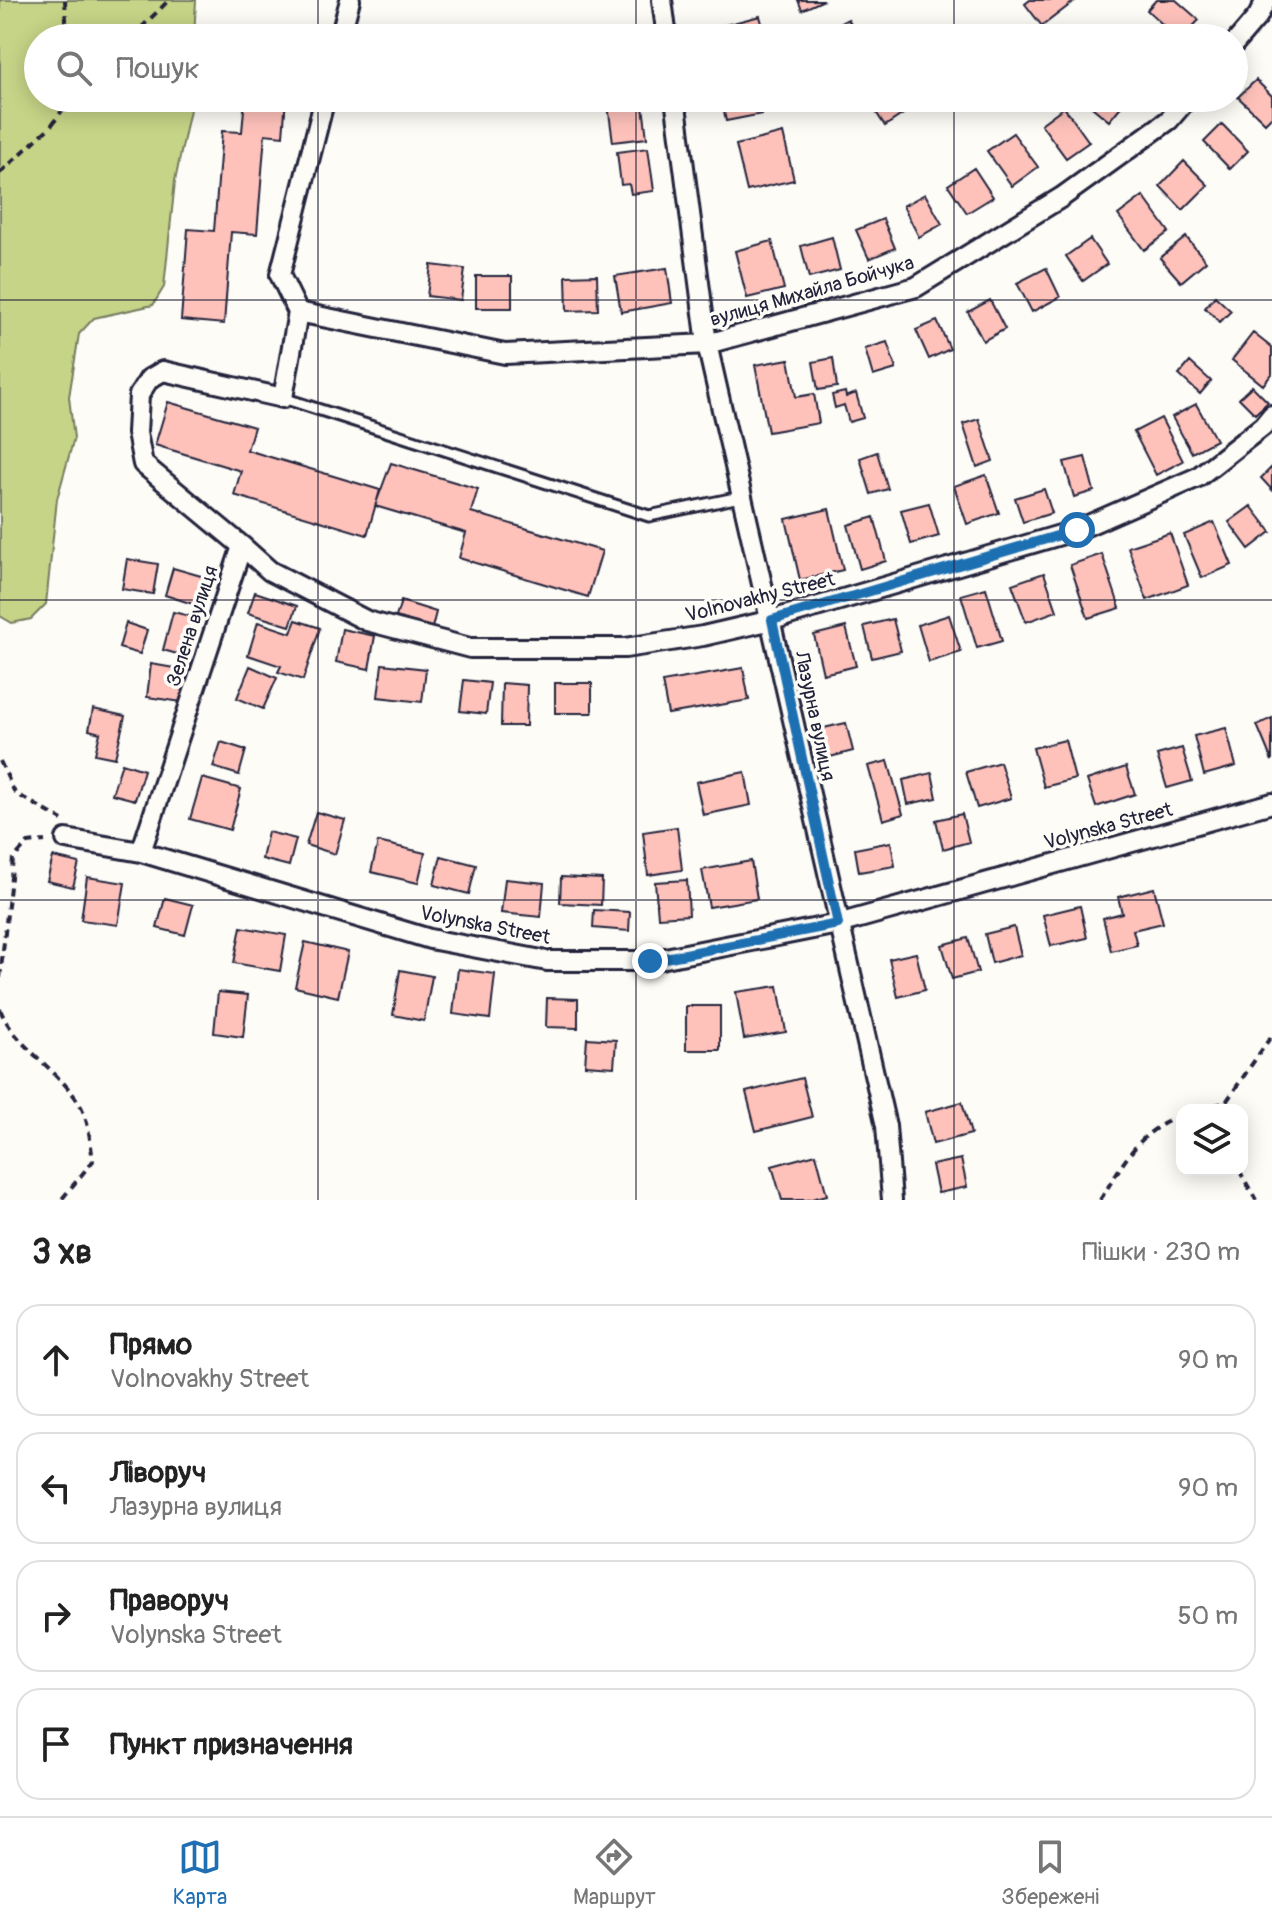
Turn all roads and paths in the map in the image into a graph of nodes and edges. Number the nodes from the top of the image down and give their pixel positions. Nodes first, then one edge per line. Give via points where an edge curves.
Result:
1 (65, 0) edge
2 (169, 0) edge
3 (350, 0) edge
4 (662, 0) edge
5 (1266, 0) edge
6 (66, 24) edge
7 (145, 24) edge
8 (344, 24) edge
9 (665, 24) edge
10 (1248, 28) edge
11 (61, 112) edge
12 (321, 112) edge
13 (677, 112) edge
14 (1176, 112) edge
15 (0, 173) edge
16 (298, 312) junction
17 (707, 344) junction
18 (283, 398) junction
19 (1272, 415) edge
20 (740, 497) junction
21 (242, 546) junction
22 (772, 620) junction
23 (0, 761) edge
24 (1272, 803) edge
25 (66, 839) junction
26 (141, 852) junction
27 (838, 924) junction
28 (0, 978) edge
29 (0, 1009) edge
30 (1272, 1035) edge
31 (1226, 1102) joint
32 (1220, 1104) edge
33 (1176, 1118) edge
34 (1242, 1176) edge
35 (61, 1200) edge
36 (892, 1200) edge
37 (1100, 1200) edge
38 (1256, 1200) edge

1 - 6 path
2 - 7 path
3 - 8 street
4 - 9 street
5 - 10 street
11 - 15 path
12 - 16 street via 280,275
13 - 17 street, Лазурна вулиця
14 - 17 street, вулиця Михайла Бойчука via 1062,197 916,287
16 - 17 street, вулиця Михайла Бойчука via 505,354
16 - 18 street
17 - 20 street, Лазурна вулиця
18 - 20 lane via 649,516
18 - 21 street via 163,371 149,379 139,395 137,433 143,464
19 - 22 street, Volnovakhy Street via 1198,477 1077,530
20 - 22 street, Лазурна вулиця
21 - 22 street, Volnovakhy Street via 270,571 367,621 470,648 625,648
21 - 26 street, Зелена вулиця
22 - 27 street, Лазурна вулиця
23 - 25 path via 15,793 62,819
24 - 27 street, Volynska Street
25 - 26 street, Volynska Street
25 - 28 path via 28,843 13,859
26 - 27 street, Volynska Street via 430,939 547,961 650,961
27 - 36 street, Лазурна вулиця via 886,1126
29 - 35 path via 7,1026 78,1101 87,1123 93,1161
30 - 31 path
31 - 32 path
33 - 37 path via 1160,1122 1138,1141
34 - 38 path

